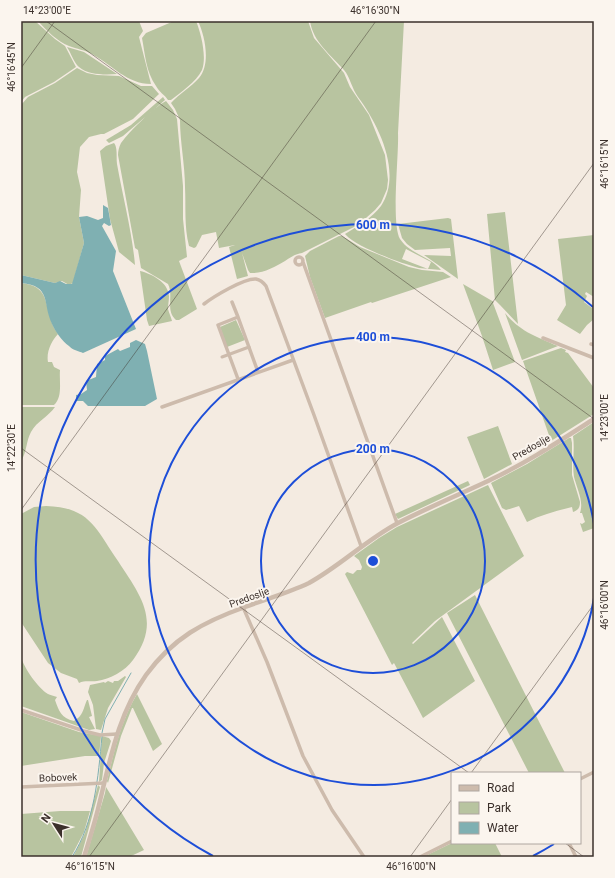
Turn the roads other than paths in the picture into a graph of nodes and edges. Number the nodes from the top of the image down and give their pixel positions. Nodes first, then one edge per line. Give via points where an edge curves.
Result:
1 (301, 264) dead end
2 (232, 302) dead end
3 (204, 304) dead end
4 (238, 317) junction
5 (543, 338) dead end
6 (249, 347) junction
7 (229, 354) junction
8 (222, 357) dead end
9 (594, 358) edge
10 (293, 360) junction
11 (258, 372) junction
12 (238, 380) junction
13 (162, 406) dead end
14 (594, 419) edge
15 (397, 523) junction
16 (361, 546) junction
17 (243, 607) junction
18 (21, 710) edge
19 (117, 734) junction
20 (594, 772) edge
21 (581, 778) edge
22 (99, 784) junction
23 (21, 787) edge
24 (451, 842) edge
25 (570, 844) edge
26 (84, 857) edge
27 (364, 857) edge
28 (420, 857) edge
29 (576, 857) edge

1 - 15 street via 307,272
2 - 4 street
3 - 10 street via 245,282 254,279 262,281
4 - 6 street
4 - 7 street via 218,325
5 - 9 street
6 - 7 street
6 - 11 street
7 - 8 street
7 - 12 street
10 - 11 street
10 - 16 street
11 - 12 street
12 - 13 street
14 - 15 street, Predoslje via 529,460
15 - 16 street, Predoslje
16 - 17 street, Predoslje via 308,583 284,594
17 - 19 street, Predoslje via 182,637 162,656 150,670 127,708
17 - 27 street via 303,756 332,810
18 - 19 street via 84,732 100,735
19 - 22 street, Predoslje
20 - 21 street
22 - 23 street, Bobovek
22 - 26 street, Predoslje via 98,809
24 - 28 street
25 - 29 street

